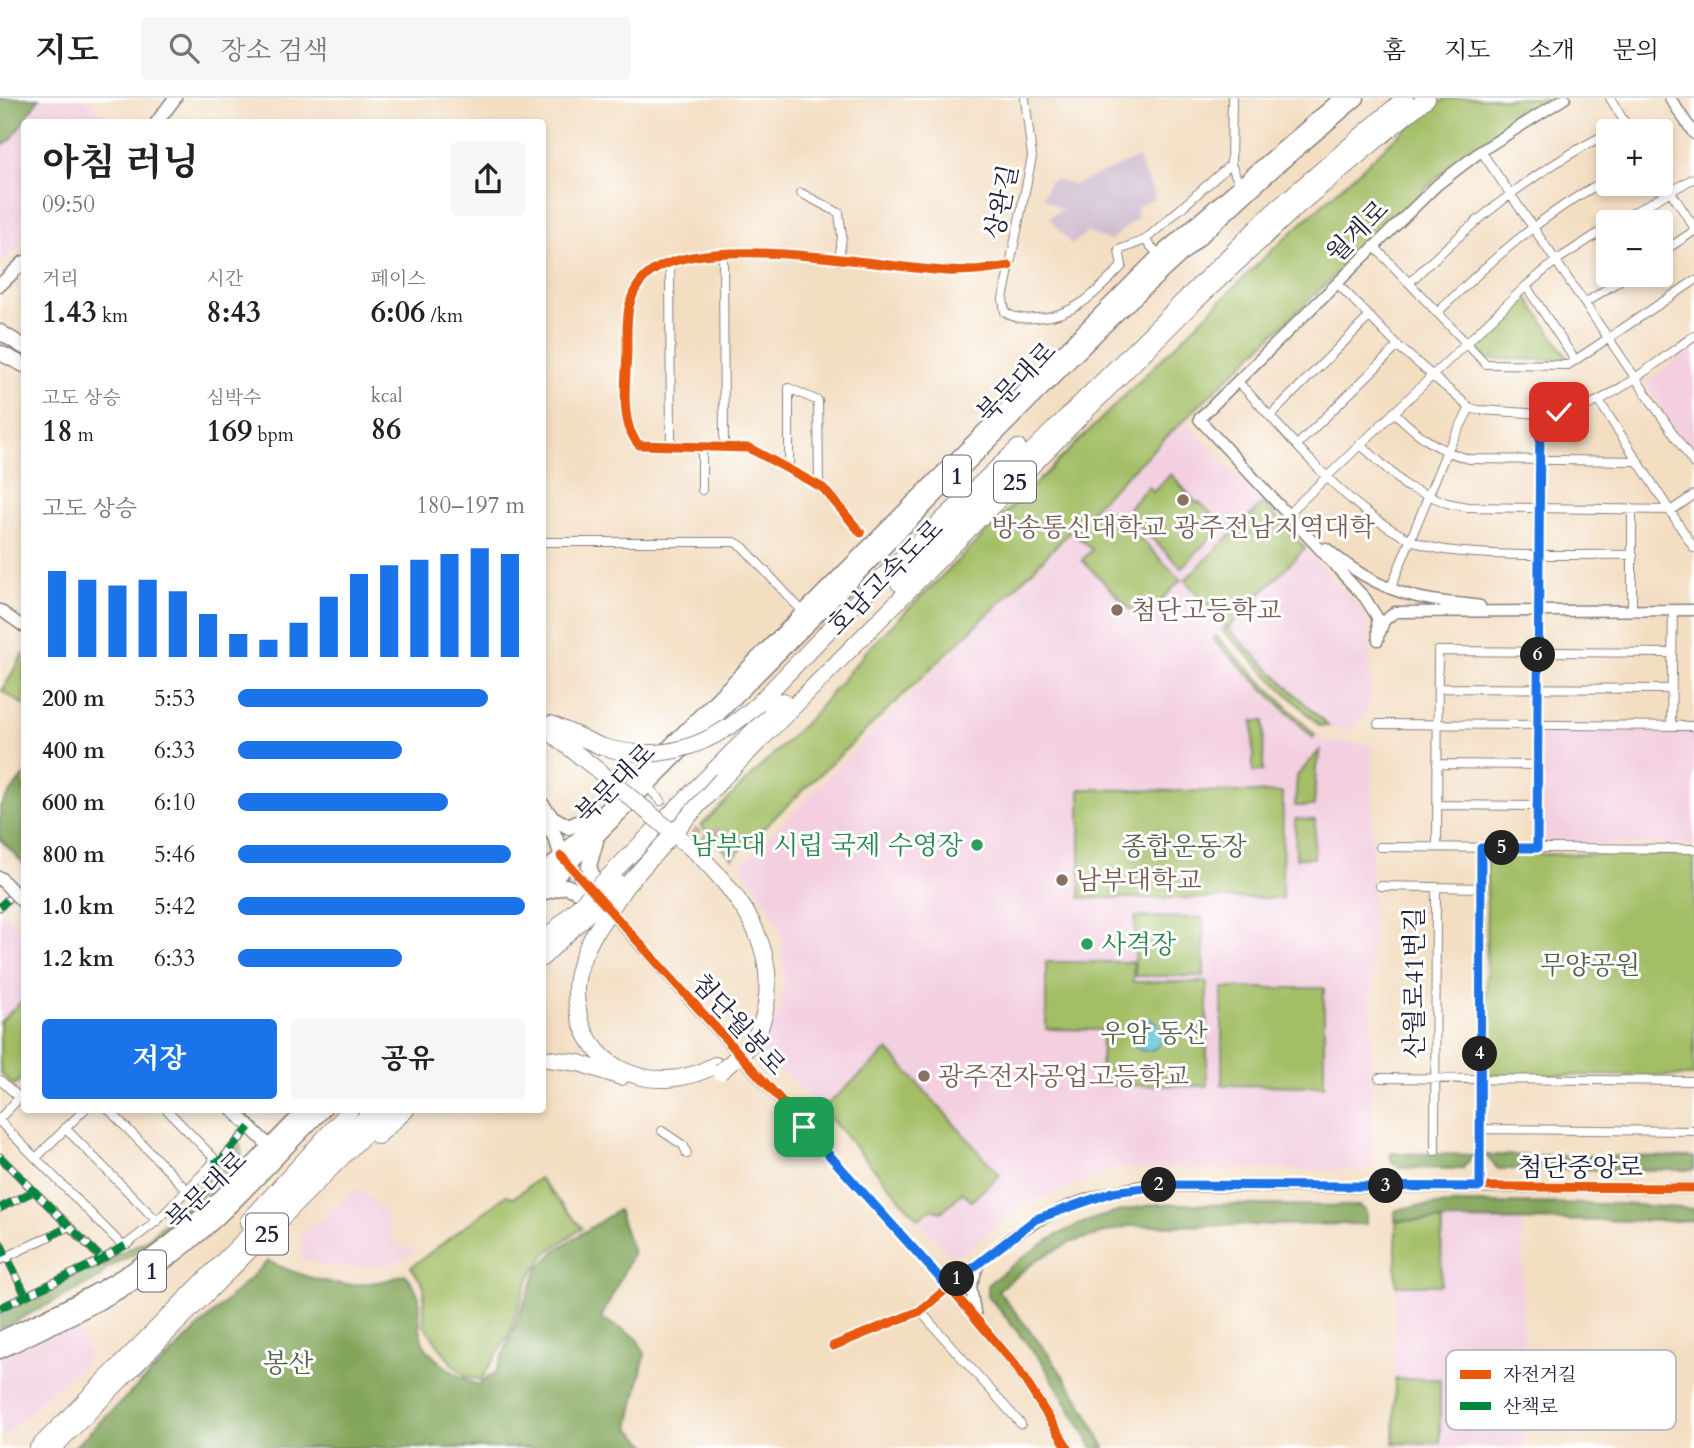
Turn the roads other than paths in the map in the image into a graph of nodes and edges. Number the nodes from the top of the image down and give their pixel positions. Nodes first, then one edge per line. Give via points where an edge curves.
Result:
1 (175, 98) edge
2 (1025, 98) edge
3 (1232, 98) edge
4 (1342, 98) edge
5 (1357, 98) edge
6 (1405, 98) edge
7 (1427, 98) edge
8 (1565, 98) edge
9 (1610, 98) edge
10 (1670, 98) edge
11 (159, 119) edge
12 (1623, 119) edge
13 (1694, 134) edge
14 (1596, 139) edge
15 (1481, 151) junction
16 (1231, 164) junction
17 (1694, 178) edge
18 (1240, 186) junction
19 (1596, 187) edge
20 (1673, 191) edge
21 (1510, 192) junction
22 (801, 193) dead end
23 (1673, 195) edge
24 (1664, 196) edge
25 (1639, 210) edge
26 (1533, 226) junction
27 (1694, 229) edge
28 (1596, 235) edge
29 (1146, 240) junction
30 (1673, 244) edge
31 (1374, 246) junction
32 (723, 253) junction
33 (1164, 260) junction
34 (1557, 260) junction
35 (839, 261) junction
36 (670, 264) junction
37 (21, 265) edge
38 (1009, 266) junction
39 (1694, 281) edge
40 (1337, 283) junction
41 (1409, 283) junction
42 (0, 285) edge
43 (1527, 286) junction
44 (1610, 287) edge
45 (1585, 303) junction
46 (1173, 308) junction
47 (1437, 313) junction
48 (1369, 317) junction
49 (0, 332) edge
50 (1694, 336) edge
51 (1609, 338) junction
52 (1467, 344) junction
53 (21, 346) edge
54 (1398, 346) junction
55 (0, 353) edge
56 (1575, 360) junction
57 (21, 364) edge
58 (1433, 376) junction
59 (1634, 376) junction
60 (1237, 381) junction
61 (1599, 401) junction
62 (1470, 408) junction
63 (1394, 412) junction
64 (1540, 412) junction
65 (1271, 415) junction
66 (1298, 444) junction
67 (1360, 444) junction
68 (702, 446) junction
69 (724, 446) junction
70 (671, 447) junction
71 (1446, 453) junction
72 (1539, 460) junction
73 (1638, 461) junction
74 (1694, 464) edge
75 (789, 468) junction
76 (1327, 476) junction
77 (819, 485) junction
78 (702, 490) dead end
79 (1694, 495) edge
80 (1428, 497) junction
81 (1539, 507) junction
82 (1632, 509) junction
83 (1672, 510) junction
84 (1288, 514) junction
85 (1298, 526) junction
86 (861, 533) dead end
87 (1412, 538) junction
88 (546, 542) edge
89 (1694, 548) edge
90 (1539, 553) junction
91 (1633, 555) junction
92 (1390, 588) junction
93 (1372, 608) junction
94 (1538, 608) junction
95 (1493, 609) junction
96 (1632, 609) junction
97 (0, 610) edge
98 (1672, 610) junction
99 (1694, 610) edge
100 (803, 612) junction
101 (1393, 613) junction
102 (21, 625) edge
103 (1538, 652) junction
104 (1672, 653) junction
105 (1438, 688) junction
106 (1538, 688) junction
107 (1672, 689) junction
108 (546, 720) edge
109 (1378, 724) dead end
110 (1438, 724) junction
111 (1538, 724) junction
112 (1671, 725) junction
113 (1694, 726) edge
114 (546, 730) edge
115 (546, 742) edge
116 (1437, 764) junction
117 (1537, 765) junction
118 (598, 776) junction
119 (722, 779) junction
120 (647, 786) junction
121 (660, 801) dead end
122 (1437, 805) junction
123 (1537, 806) junction
124 (546, 810) edge
125 (546, 822) edge
126 (602, 824) junction
127 (546, 841) edge
128 (1380, 847) dead end
129 (1437, 848) junction
130 (1481, 848) junction
131 (1537, 848) junction
132 (1694, 849) edge
133 (565, 861) junction
134 (546, 873) edge
135 (616, 877) junction
136 (0, 878) edge
137 (1380, 886) dead end
138 (546, 887) edge
139 (1436, 887) junction
140 (1481, 888) junction
141 (546, 891) edge
142 (7, 900) dead end
143 (21, 900) edge
144 (604, 905) junction
145 (0, 907) edge
146 (584, 910) junction
147 (546, 940) edge
148 (546, 953) edge
149 (546, 1059) edge
150 (717, 1069) junction
151 (1379, 1078) dead end
152 (1435, 1079) junction
153 (1480, 1079) junction
154 (0, 1080) edge
155 (1694, 1081) edge
156 (21, 1095) edge
157 (21, 1097) edge
158 (81, 1113) edge
159 (112, 1113) edge
160 (170, 1113) edge
161 (236, 1113) edge
162 (304, 1113) edge
163 (319, 1113) edge
164 (347, 1113) edge
165 (370, 1113) edge
166 (386, 1113) edge
167 (403, 1113) edge
168 (0, 1120) edge
169 (250, 1127) junction
170 (65, 1128) junction
171 (1480, 1129) junction
172 (662, 1131) dead end
173 (1694, 1131) edge
174 (273, 1150) junction
175 (1435, 1151) dead end
176 (687, 1154) dead end
177 (0, 1157) edge
178 (36, 1158) junction
179 (213, 1163) junction
180 (1480, 1187) junction
181 (1694, 1188) edge
182 (187, 1190) junction
183 (34, 1191) junction
184 (0, 1208) edge
185 (157, 1221) junction
186 (69, 1227) junction
187 (50, 1236) joint
188 (264, 1237) junction
189 (0, 1243) edge
190 (123, 1246) junction
191 (3, 1259) edge
192 (102, 1259) junction
193 (980, 1261) junction
194 (948, 1287) junction
195 (193, 1291) junction
196 (26, 1296) junction
197 (0, 1308) edge
198 (920, 1311) junction
199 (977, 1321) junction
200 (0, 1339) edge
201 (834, 1346) dead end
202 (0, 1351) edge
203 (1021, 1424) dead end
204 (38, 1448) edge
205 (53, 1448) edge
206 (1068, 1448) edge

1 - 11 main road
2 - 38 street, 상완길 via 1032,157
3 - 16 street
4 - 18 main road, 북문대로 / 1
5 - 33 main road, 북문대로 / 1
6 - 46 highway, 호남고속도로 / 25 via 1274,211
7 - 119 highway, 호남고속도로 / 25 via 1301,202 1181,316
8 - 15 street, 월계로
9 - 12 street
10 - 13 street
14 - 21 street
15 - 21 street
15 - 31 street, 월계로 via 1437,185
16 - 18 street
16 - 29 street, 상완길
17 - 20 street
18 - 33 main road, 북문대로 / 1
19 - 26 street
21 - 26 street
21 - 41 street
22 - 35 street via 839,213
23 - 27 street
24 - 25 street
26 - 34 street
26 - 47 street
27 - 30 street
28 - 34 street
29 - 33 street
29 - 38 street, 상완길 via 1119,250 1122,265 1085,302 1064,314 1020,319 1006,312 1003,299
31 - 40 street, 월계로
31 - 41 street
32 - 35 street
32 - 36 street
32 - 69 street
33 - 100 main road, 북문대로 / 1
33 - 120 main road, 북문대로 / 1 via 1113,317
34 - 43 street
34 - 45 street
35 - 38 street via 946,271
36 - 70 street
36 - 70 street via 637,287 627,323 628,430 639,445
37 - 42 main road
39 - 51 street
40 - 48 street
40 - 60 street, 월계로
41 - 47 street
43 - 52 street
43 - 56 street
44 - 45 street
45 - 51 street
46 - 108 highway, bridge via 1129,343 954,507 758,704 711,740 676,751 629,753 600,746
46 - 135 highway, 호남고속도로 / 25
47 - 52 street
48 - 54 street
48 - 65 street
49 - 53 main road
50 - 59 street
51 - 56 street
51 - 59 street
52 - 56 street via 1486,364 1568,365
52 - 58 street
54 - 58 street
54 - 66 street
55 - 57 main road
58 - 62 street
58 - 63 street
59 - 61 street
59 - 74 street
60 - 65 street
60 - 84 street, 월계로 via 1199,419
61 - 64 street
61 - 73 street
62 - 64 street
62 - 71 street
63 - 67 street
63 - 71 street via 1418,436
64 - 72 street
65 - 66 street
66 - 76 street
67 - 76 street
67 - 80 street via 1389,473
68 - 69 street
68 - 70 street
68 - 78 street
69 - 75 street via 749,448
71 - 72 street via 1469,459
71 - 80 street
72 - 73 street
72 - 81 street
73 - 83 street
75 - 77 street
75 - 77 street via 789,387 818,401
76 - 84 street
76 - 87 street via 1378,522
77 - 86 street
79 - 83 street
80 - 81 street via 1467,507
80 - 87 street
81 - 82 street
81 - 90 street
82 - 83 street
82 - 91 street
83 - 89 street
84 - 85 street
85 - 92 street via 1362,576
85 - 93 street
87 - 90 street via 1443,550
87 - 92 street
88 - 100 street via 735,542
90 - 91 street
90 - 94 street
91 - 96 street
92 - 93 street via 1372,593
92 - 95 street via 1430,600
92 - 101 street via 1399,603
93 - 101 street via 1382,615
93 - 101 street via 1378,640 1384,621
94 - 95 street
94 - 96 street
94 - 103 street
95 - 101 street
96 - 98 street
97 - 102 street
98 - 99 street
98 - 104 street
100 - 126 main road, 북문대로 / 1
103 - 104 street
103 - 105 street via 1438,651
103 - 106 street
104 - 107 street
105 - 106 street
105 - 110 street
106 - 107 street
106 - 111 street
107 - 112 street
109 - 110 street
110 - 111 street
110 - 116 street
111 - 112 street
111 - 117 street
112 - 113 street
114 - 118 highway
115 - 118 highway
116 - 117 street
116 - 122 street
117 - 123 street
118 - 150 highway via 713,881 751,939 759,973 755,1014 738,1045
119 - 135 highway, 호남고속도로 / 25
119 - 150 highway, bridge via 625,887 581,961 576,995 583,1026 600,1054 624,1072 658,1081
120 - 121 street
120 - 126 main road, 북문대로 / 1
122 - 123 street
122 - 129 street
123 - 131 street
124 - 126 main road via 569,827 590,817
125 - 133 main road
126 - 133 main road, 북문대로 / 1
126 - 144 main road via 589,866
127 - 133 main road
128 - 129 street
129 - 130 street
130 - 131 street
130 - 140 street
131 - 132 street
133 - 134 main road, 북문대로 / 1
133 - 138 main road, 북문대로 / 1
133 - 144 street, 첨단월봉로
135 - 146 highway, 호남고속도로 / 25, bridge
136 - 143 main road
137 - 139 street
139 - 140 street
139 - 152 street, 산월로41번길
140 - 153 street
141 - 144 main road via 566,886
142 - 145 street
144 - 194 street, 첨단월봉로
146 - 147 highway, 호남고속도로 / 25
146 - 148 highway, 호남고속도로 / 25
149 - 150 highway via 579,1063 656,1087 687,1085
151 - 152 street, 산월로41번길
152 - 153 street, 산월로41번길
152 - 175 street, 산월로41번길
153 - 155 street, 산월로41번길
153 - 171 street
154 - 156 street
157 - 168 street
158 - 170 street
159 - 182 street
160 - 179 street via 213,1157
161 - 169 main road
162 - 174 main road, 북문대로 / 1
163 - 174 main road, 북문대로 / 1
164 - 195 highway via 222,1251
165 - 195 highway, 25
166 - 188 highway, 25
167 - 188 highway via 305,1208
168 - 178 street
169 - 174 main road
169 - 179 street
170 - 178 street
170 - 185 street
171 - 173 street
171 - 180 street
172 - 176 street via 684,1146
174 - 200 main road, 북문대로 / 1 via 157,1253
174 - 202 main road, 북문대로 / 1 via 208,1226 158,1267
177 - 183 street
178 - 190 street
179 - 182 street
180 - 181 street, 첨단중앙로
180 - 193 street, 첨단중앙로 via 1143,1186 1081,1201 1036,1219
182 - 185 street
183 - 184 street
183 - 186 street
185 - 190 street
186 - 187 street
186 - 192 street
187 - 191 street
188 - 205 highway, 25
189 - 191 street
190 - 192 street
191 - 196 street
192 - 196 street
193 - 194 street, 첨단중앙로
193 - 199 street via 971,1287
194 - 198 street
194 - 199 street, 첨단월봉로
195 - 204 highway, 25
196 - 197 street
198 - 201 street
198 - 203 street
199 - 206 street, 첨단월봉로 via 1016,1366

